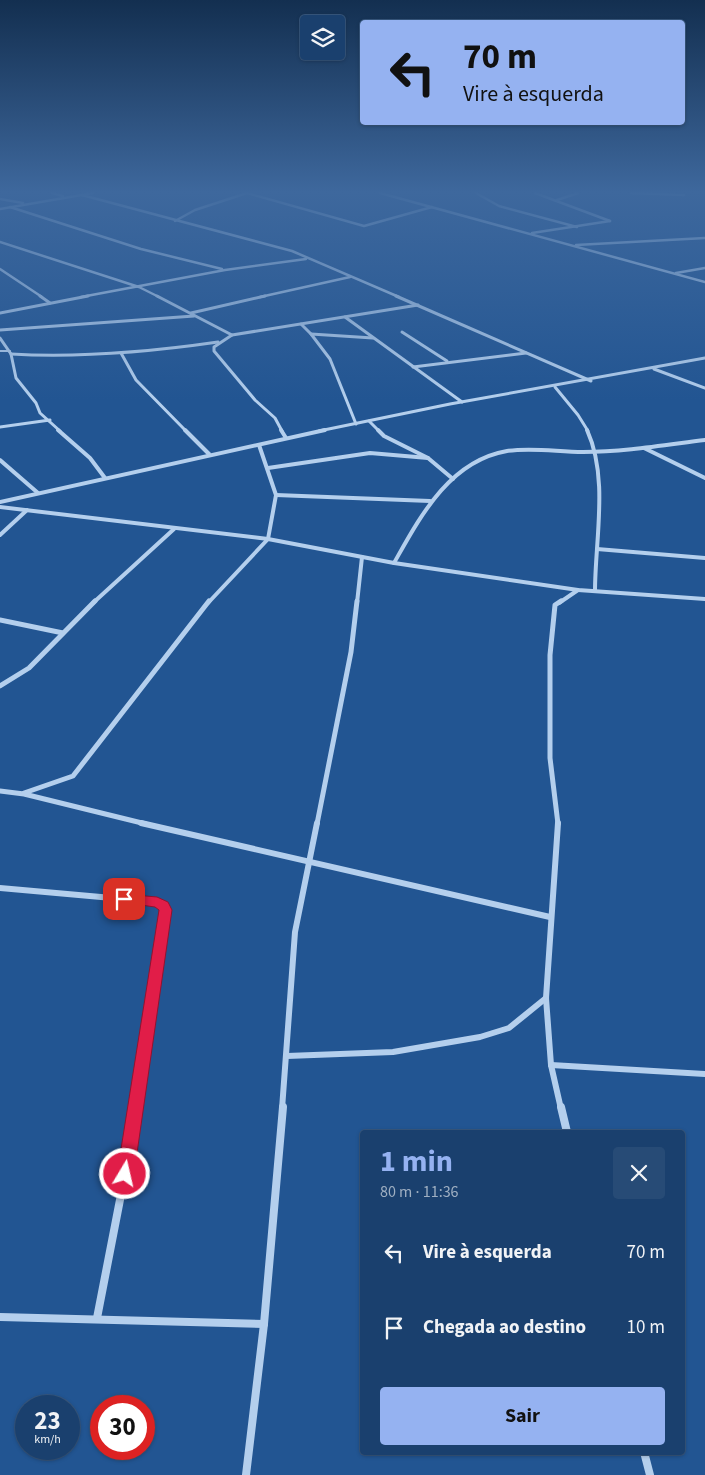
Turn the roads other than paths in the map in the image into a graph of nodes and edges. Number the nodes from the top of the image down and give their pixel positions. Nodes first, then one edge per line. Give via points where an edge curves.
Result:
1 (61, 262) edge
2 (189, 262) edge
3 (280, 262) edge
4 (317, 262) edge
5 (630, 262) edge
6 (705, 268) edge
7 (0, 269) edge
8 (224, 270) junction
9 (672, 273) junction
10 (350, 277) junction
11 (705, 282) edge
12 (139, 287) junction
13 (50, 303) junction
14 (419, 305) junction
15 (0, 313) edge
16 (190, 313) junction
17 (195, 316) junction
18 (345, 317) junction
19 (301, 324) junction
20 (0, 330) edge
21 (402, 332) dead end
22 (311, 334) junction
23 (232, 335) junction
24 (0, 338) edge
25 (373, 338) junction
26 (221, 342) junction
27 (0, 351) edge
28 (10, 352) junction
29 (528, 352) junction
30 (121, 353) junction
31 (705, 358) edge
32 (448, 362) junction
33 (413, 367) junction
34 (654, 369) junction
35 (591, 381) junction
36 (555, 387) junction
37 (705, 388) edge
38 (462, 402) junction
39 (50, 420) junction
40 (369, 422) junction
41 (356, 424) junction
42 (0, 426) edge
43 (286, 438) junction
44 (705, 440) edge
45 (259, 445) junction
46 (643, 448) junction
47 (594, 452) junction
48 (209, 454) junction
49 (428, 458) junction
50 (0, 460) edge
51 (268, 468) junction
52 (104, 478) junction
53 (453, 478) junction
54 (705, 478) edge
55 (38, 493) junction
56 (276, 495) junction
57 (430, 501) junction
58 (0, 502) edge
59 (0, 507) edge
60 (27, 510) junction
61 (174, 528) junction
62 (0, 535) edge
63 (268, 540) junction
64 (597, 548) junction
65 (362, 557) junction
66 (705, 558) edge
67 (394, 563) junction
68 (578, 590) junction
69 (595, 591) junction
70 (705, 599) edge
71 (0, 620) edge
72 (63, 633) junction
73 (0, 686) edge
74 (0, 791) edge
75 (24, 794) junction
76 (309, 860) junction
77 (0, 888) edge
78 (550, 917) junction
79 (546, 998) junction
80 (287, 1056) junction
81 (551, 1065) junction
82 (705, 1074) edge
83 (567, 1130) edge
84 (0, 1317) edge
85 (98, 1318) junction
86 (264, 1324) junction
87 (645, 1455) edge
88 (246, 1475) edge
89 (650, 1475) edge

1 - 12 street
2 - 8 street
3 - 8 street
4 - 10 street
5 - 9 street
6 - 9 street
7 - 13 street
8 - 12 street
9 - 11 street
10 - 14 street
10 - 16 street
12 - 13 street
12 - 16 street
13 - 15 street
14 - 18 street
14 - 29 street
16 - 17 street
17 - 20 street
17 - 23 street
18 - 19 street
18 - 25 street
19 - 22 street
19 - 23 street
21 - 32 street
22 - 25 street
22 - 41 street via 324,346 334,366
23 - 26 street
24 - 28 street
25 - 33 street
26 - 30 street
26 - 43 street via 214,351 255,400 275,418
27 - 28 lane
28 - 30 street via 43,356
28 - 39 street via 16,378 40,413
29 - 32 street
29 - 35 street
30 - 48 street via 136,380
31 - 34 street
32 - 33 street
33 - 38 street
34 - 35 street
34 - 37 street
35 - 36 street
36 - 38 street
36 - 47 street via 577,414
38 - 40 street
39 - 42 street
39 - 52 street via 90,458
40 - 41 street
40 - 49 street via 384,436
41 - 43 street
43 - 45 street
44 - 46 street
45 - 48 street
45 - 51 street
46 - 47 street
46 - 54 street
47 - 53 street via 496,454
47 - 64 street
48 - 52 street
49 - 51 street via 370,453
49 - 53 street
50 - 55 street
51 - 56 street
52 - 55 street
53 - 57 street
55 - 58 street
56 - 57 street
56 - 63 street
57 - 67 street
59 - 60 street
60 - 61 street
60 - 62 street
61 - 63 street
61 - 72 street
63 - 65 street
63 - 75 street via 190,624 73,776
64 - 66 street
64 - 69 street
65 - 67 street
65 - 76 street via 351,652
67 - 68 street
68 - 69 street
68 - 78 street via 555,605 550,655 550,758 560,831
69 - 70 street
71 - 72 street
72 - 73 street via 29,668
74 - 75 street
75 - 76 street
76 - 78 street
76 - 80 street via 295,932
77 - 85 street via 164,905 140,1083
78 - 79 street
79 - 80 street via 509,1028 480,1037 393,1052
79 - 81 street
80 - 86 street
81 - 82 street
81 - 83 street
84 - 85 street
85 - 86 street
86 - 88 street
87 - 89 street

